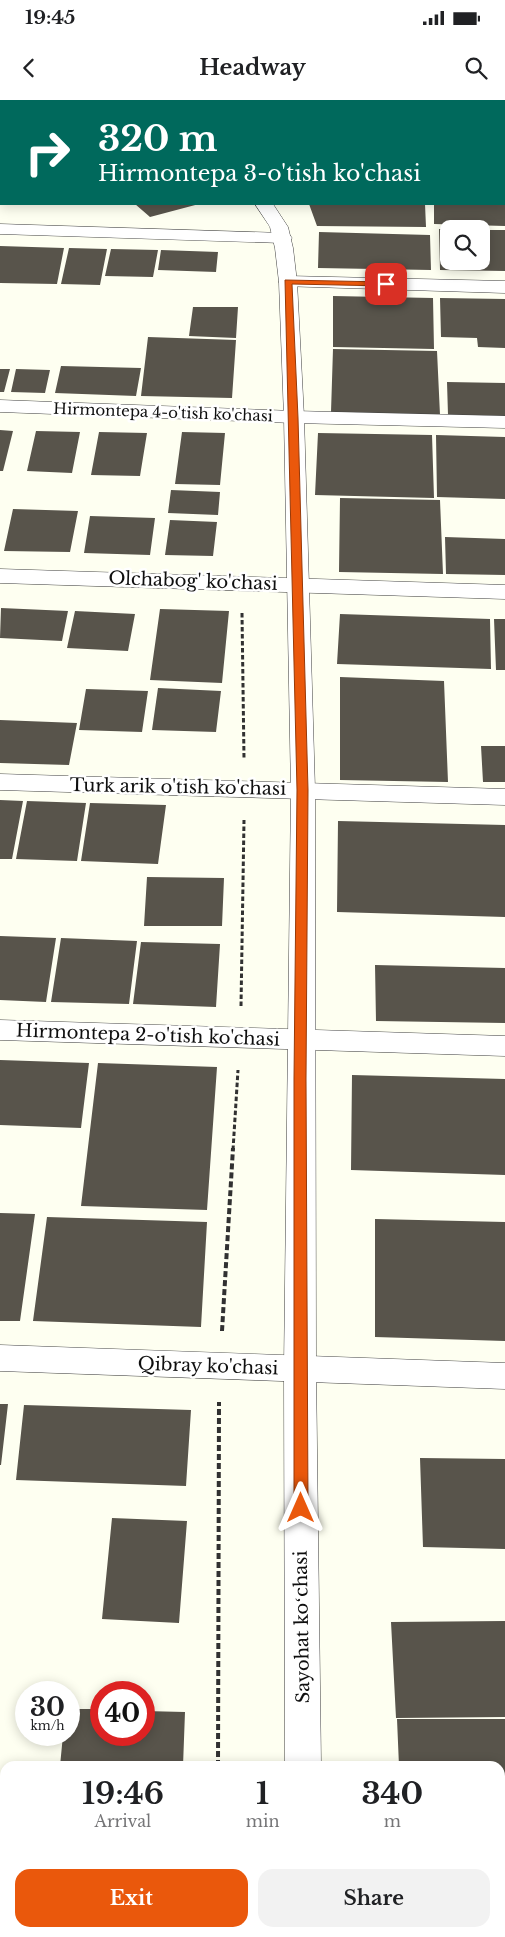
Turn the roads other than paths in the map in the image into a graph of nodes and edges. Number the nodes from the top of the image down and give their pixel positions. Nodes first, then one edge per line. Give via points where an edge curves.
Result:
1 (265, 205) edge
2 (0, 229) edge
3 (283, 238) junction
4 (288, 282) junction
5 (505, 286) edge
6 (0, 406) edge
7 (294, 418) junction
8 (505, 422) edge
9 (0, 576) edge
10 (296, 584) junction
11 (505, 592) edge
12 (0, 782) edge
13 (303, 790) junction
14 (505, 797) edge
15 (0, 1030) edge
16 (300, 1041) junction
17 (505, 1046) edge
18 (0, 1358) edge
19 (300, 1369) junction
20 (505, 1376) edge
21 (304, 1761) edge

1 - 3 street, Sayohat koʻchasi
2 - 3 street
3 - 4 street, Sayohat koʻchasi
4 - 5 street
4 - 7 street, Sayohat koʻchasi
6 - 7 street, Hirmontepa 4-o'tish ko'chasi
7 - 8 street, Hirmontepa 4-o'tish ko'chasi
7 - 10 street, Sayohat koʻchasi
9 - 10 street, Olchabog' ko'chasi
10 - 11 street, Olchabog' ko'chasi
10 - 13 street, Sayohat koʻchasi
12 - 13 street, Turk arik o'tish ko'chasi
13 - 14 street, Turk arik o'tish ko'chasi
13 - 16 street, Sayohat koʻchasi
15 - 16 street, Hirmontepa 2-o'tish ko'chasi
16 - 17 street, Hirmontepa 2-o'tish ko'chasi
16 - 19 street, Sayohat koʻchasi
18 - 19 street, Qibray ko'chasi
19 - 20 street, Qibray ko'chasi
19 - 21 street, Sayohat koʻchasi

